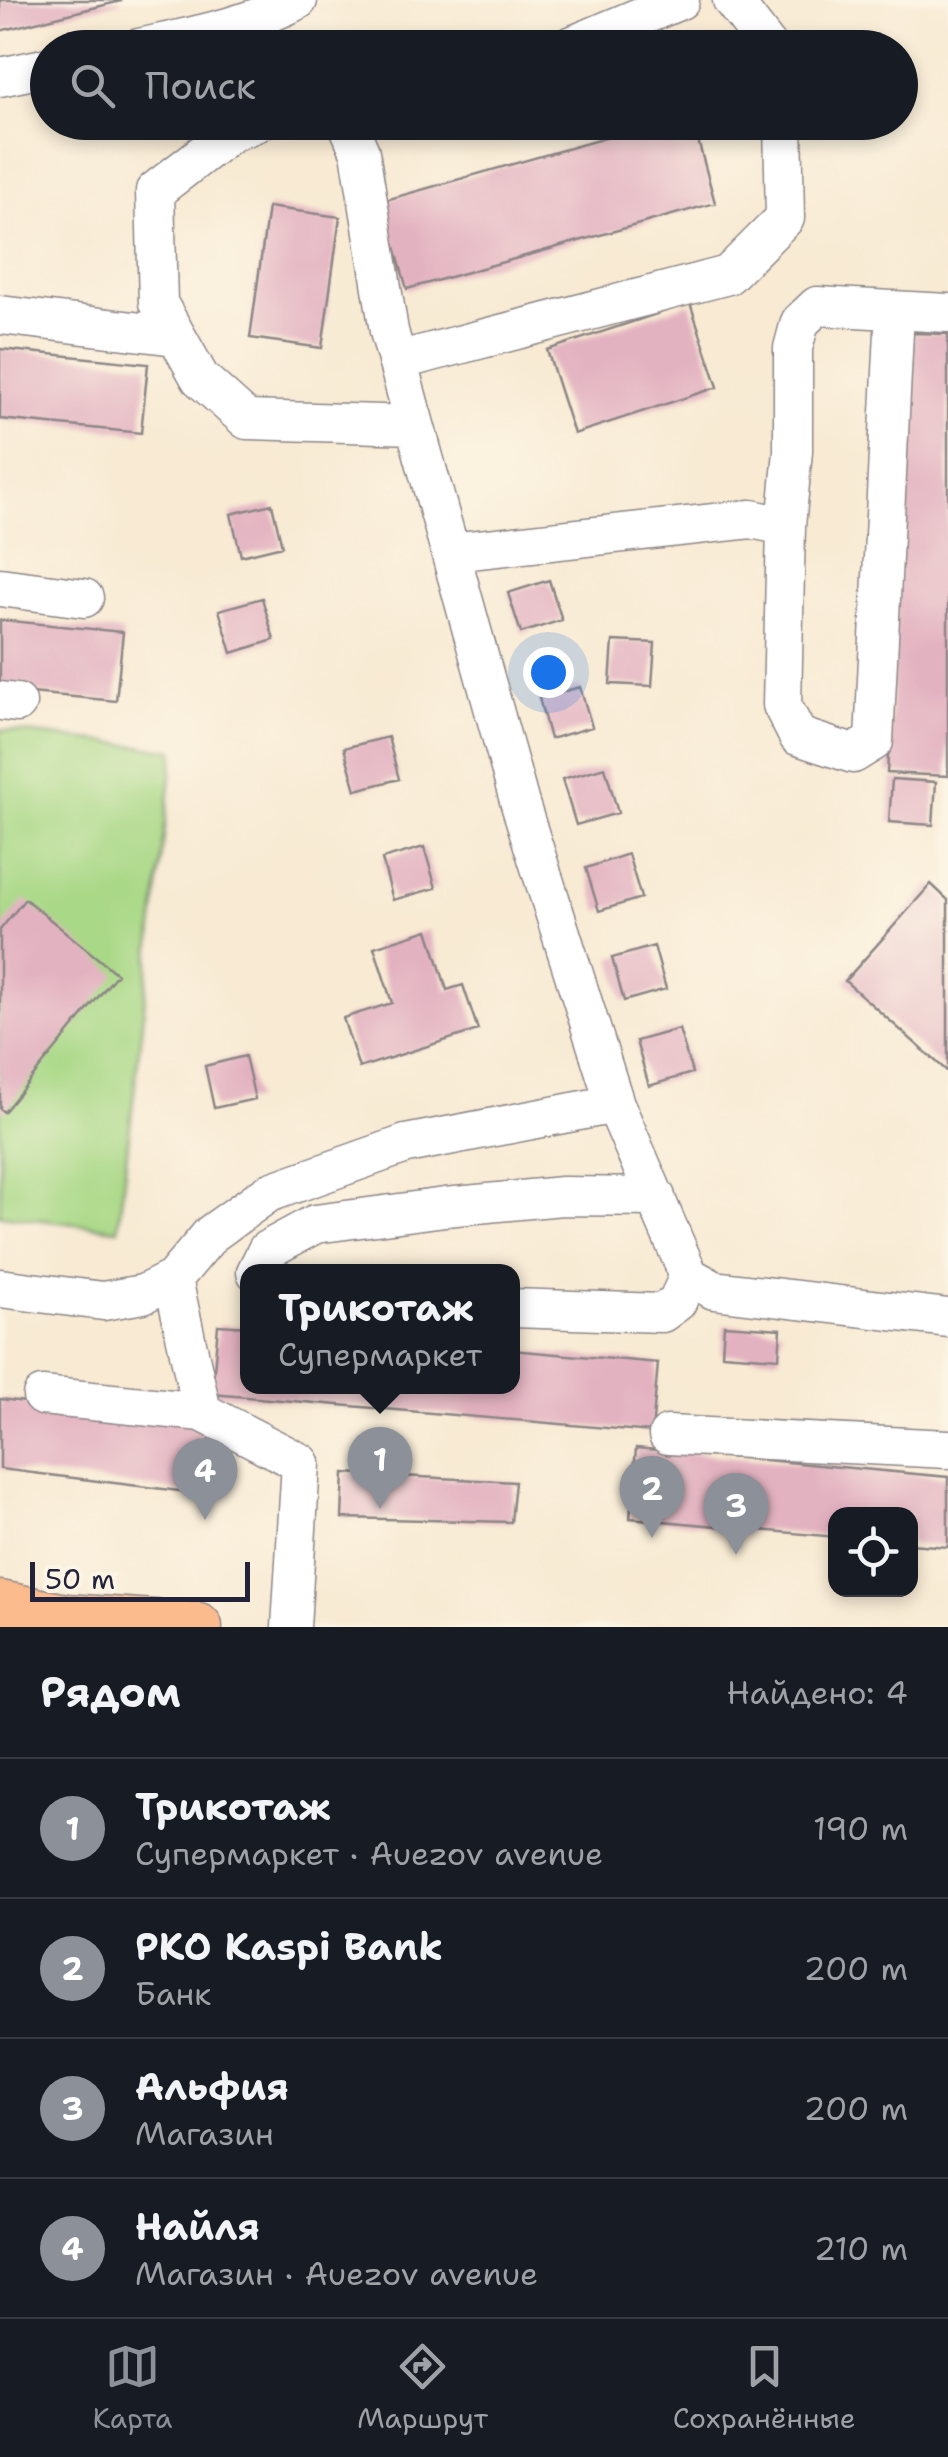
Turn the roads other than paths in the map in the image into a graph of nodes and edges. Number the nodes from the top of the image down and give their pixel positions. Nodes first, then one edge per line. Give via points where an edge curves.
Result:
1 (298, 0) edge
2 (680, 0) edge
3 (732, 0) edge
4 (219, 30) edge
5 (609, 30) edge
6 (754, 30) edge
7 (30, 71) edge
8 (0, 77) edge
9 (221, 140) edge
10 (355, 140) edge
11 (783, 140) edge
12 (895, 311) junction
13 (948, 313) edge
14 (0, 315) edge
15 (176, 336) junction
16 (397, 360) junction
17 (416, 426) junction
18 (786, 526) junction
19 (452, 552) junction
20 (0, 587) edge
21 (84, 598) dead end
22 (615, 1104) junction
23 (656, 1196) junction
24 (260, 1264) edge
25 (689, 1276) junction
26 (174, 1279) junction
27 (0, 1288) edge
28 (520, 1308) edge
29 (948, 1318) edge
30 (42, 1396) dead end
31 (202, 1412) junction
32 (668, 1436) dead end
33 (948, 1448) edge
34 (0, 1605) edge
35 (198, 1627) edge
36 (291, 1627) edge

1 - 4 street
2 - 5 street
3 - 6 street
7 - 8 street
9 - 15 street via 155,192 158,303
10 - 16 street
11 - 16 street via 785,218 728,275
12 - 13 street
12 - 18 street via 817,306 800,322 792,348
12 - 18 street via 874,741 853,754 798,736 782,705
14 - 15 street
15 - 17 street via 200,378 247,420
16 - 17 street
17 - 19 street
18 - 19 street via 751,519
19 - 22 street via 520,804
20 - 21 street
22 - 23 street
22 - 26 street via 406,1144 268,1193 211,1234
23 - 24 street via 562,1196 315,1224 267,1250
23 - 25 street
25 - 28 street via 677,1302 662,1313
25 - 29 street via 714,1290
26 - 27 street via 143,1294 103,1301
26 - 31 street
30 - 31 street
31 - 36 street via 301,1463
32 - 33 street
34 - 35 main road via 66,1618

